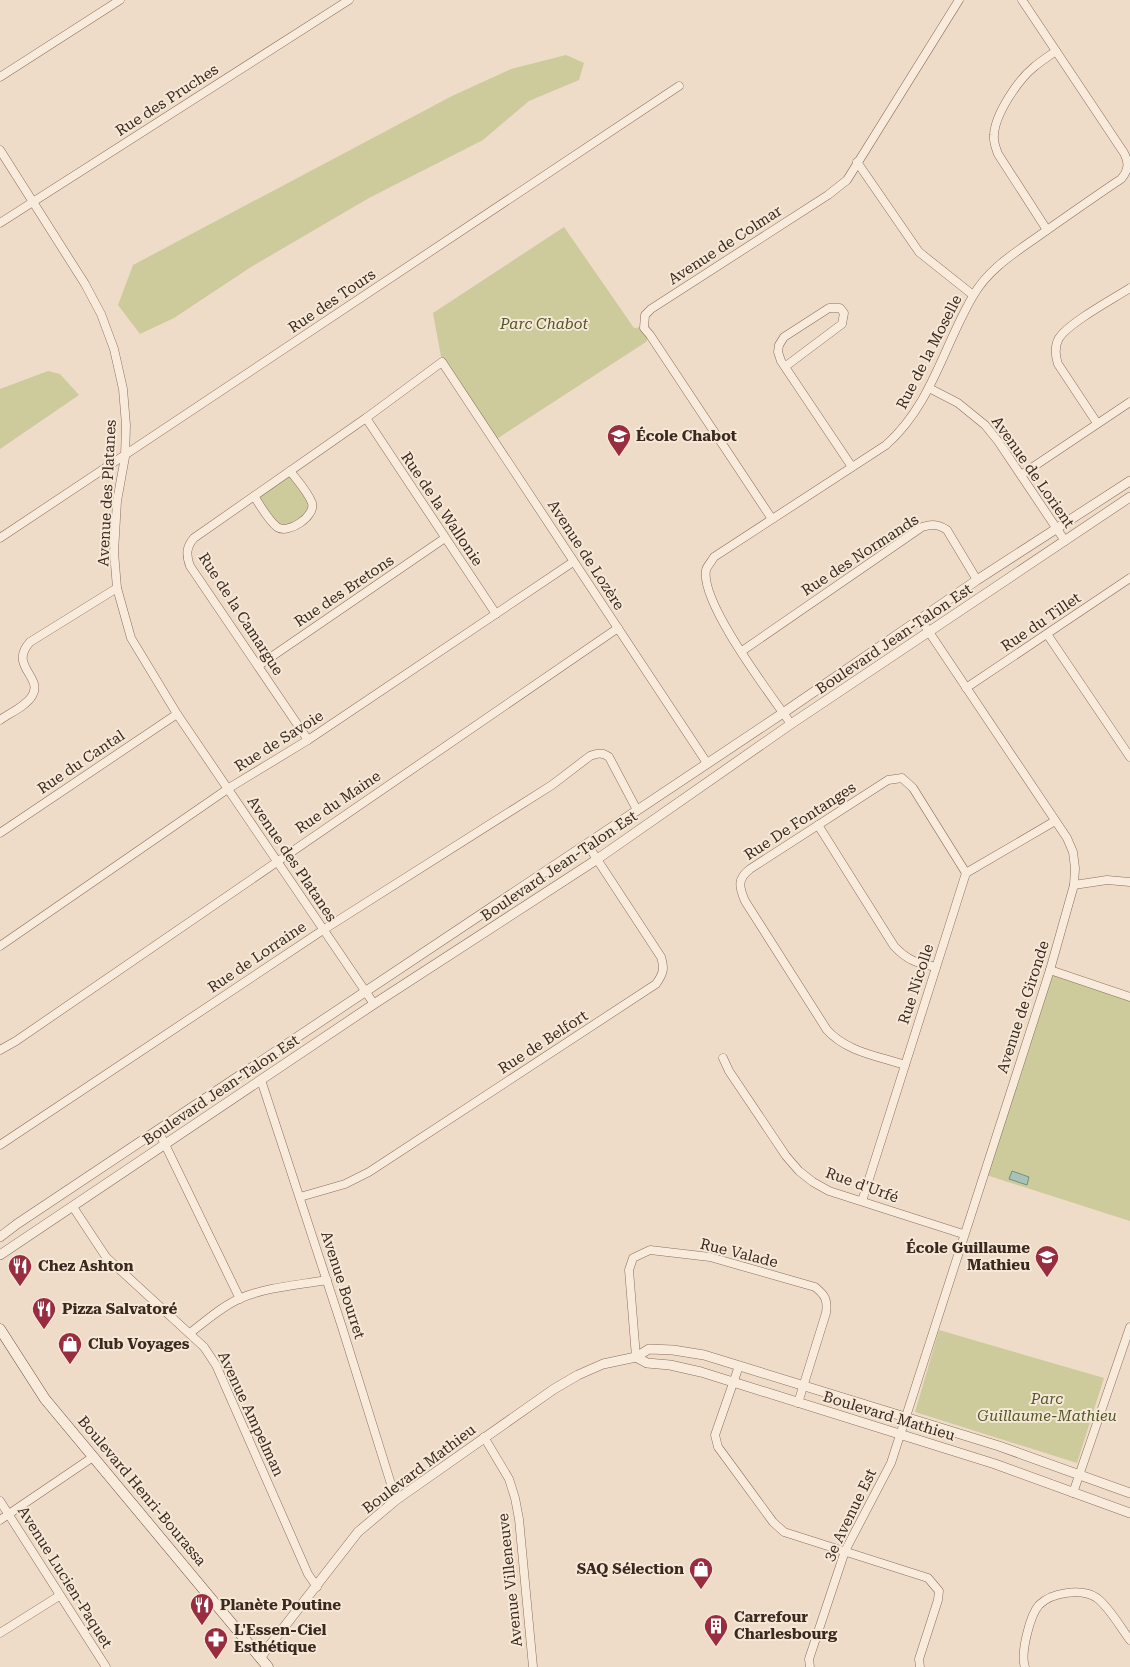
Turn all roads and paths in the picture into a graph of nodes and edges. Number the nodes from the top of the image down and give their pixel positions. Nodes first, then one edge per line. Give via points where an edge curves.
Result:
1 (120, 0) edge
2 (349, 0) edge
3 (959, 0) edge
4 (1022, 0) edge
5 (1056, 51) junction
6 (0, 77) edge
7 (679, 86) dead end
8 (0, 150) edge
9 (857, 162) junction
10 (34, 202) junction
11 (0, 223) edge
12 (1047, 230) junction
13 (1130, 288) edge
14 (973, 295) junction
15 (442, 362) joint
16 (786, 366) junction
17 (929, 388) junction
18 (1130, 402) edge
19 (366, 418) junction
20 (1097, 423) junction
21 (125, 457) junction
22 (852, 467) junction
23 (290, 471) junction
24 (1021, 474) junction
25 (1130, 481) edge
26 (254, 496) junction
27 (1130, 497) edge
28 (772, 519) junction
29 (1058, 530) junction
30 (0, 538) edge
31 (445, 538) junction
32 (1065, 540) junction
33 (573, 562) junction
34 (1130, 578) edge
35 (977, 580) junction
36 (117, 588) junction
37 (496, 614) junction
38 (921, 620) junction
39 (618, 628) junction
40 (929, 632) junction
41 (1047, 634) junction
42 (742, 651) junction
43 (258, 666) junction
44 (966, 688) junction
45 (783, 713) junction
46 (177, 714) junction
47 (0, 720) edge
48 (791, 724) junction
49 (308, 740) junction
50 (1130, 757) edge
51 (707, 763) junction
52 (229, 788) junction
53 (637, 810) junction
54 (1055, 821) junction
55 (818, 825) junction
56 (0, 833) edge
57 (587, 844) junction
58 (277, 860) junction
59 (596, 860) junction
60 (966, 873) junction
61 (1130, 882) edge
62 (1074, 885) junction
63 (323, 930) junction
64 (0, 946) edge
65 (936, 967) junction
66 (1050, 970) junction
67 (366, 991) junction
68 (1130, 997) edge
69 (374, 1004) junction
70 (0, 1050) edge
71 (723, 1058) dead end
72 (905, 1065) junction
73 (261, 1080) junction
74 (158, 1130) junction
75 (166, 1144) junction
76 (0, 1145) edge
77 (300, 1197) junction
78 (862, 1201) junction
79 (73, 1207) junction
80 (964, 1234) junction
81 (0, 1238) edge
82 (0, 1255) edge
83 (327, 1280) junction
84 (240, 1298) junction
85 (1130, 1327) edge
86 (0, 1329) edge
87 (190, 1333) junction
88 (636, 1357) junction
89 (738, 1366) junction
90 (733, 1383) junction
91 (804, 1386) junction
92 (798, 1403) junction
93 (906, 1417) junction
94 (900, 1434) junction
95 (484, 1437) junction
96 (93, 1457) junction
97 (1079, 1474) junction
98 (1073, 1493) junction
99 (1130, 1493) edge
100 (396, 1500) junction
101 (0, 1501) edge
102 (1130, 1513) edge
103 (9, 1515) junction
104 (0, 1520) edge
105 (845, 1551) junction
106 (317, 1587) junction
107 (59, 1596) junction
108 (0, 1633) edge
109 (1130, 1640) edge
110 (260, 1658) junction
111 (106, 1667) edge
112 (268, 1667) edge
113 (533, 1667) edge
114 (810, 1667) edge
115 (920, 1667) edge
116 (1025, 1667) edge

1 - 6 street
2 - 10 street, Rue des Pruches
3 - 9 street, Avenue de Colmar
4 - 5 street, Rue de la Moselle
5 - 12 street via 1034,66 1020,82 995,125 994,135 998,154
5 - 12 street, Rue de la Moselle via 1124,153 1128,168 1121,179
7 - 21 street, Rue des Tours
8 - 10 street, Avenue des Platanes
9 - 14 street via 919,252
9 - 28 street, Avenue de Colmar via 847,180 828,195 651,309 643,322
10 - 11 street, Rue des Pruches
10 - 21 street, Avenue des Platanes via 86,284 114,349 123,389
12 - 14 street, Rue de la Moselle via 1003,262
13 - 20 street via 1067,329 1055,347 1058,364
14 - 17 street, Rue de la Moselle
15 - 19 street, Rue de la Camargue
15 - 33 street, Avenue de Lozère
16 - 16 street via 778,352 784,337 829,308 840,308 844,313 842,324
16 - 22 street
17 - 22 street, Rue de la Moselle via 901,432
17 - 24 street, Avenue de Lorient via 958,403 985,426
18 - 20 street
19 - 23 street, Rue de la Camargue
19 - 31 street, Rue de la Wallonie
20 - 24 street
21 - 30 street, Rue des Tours
21 - 36 street, Avenue des Platanes via 115,544
22 - 28 street, Rue de la Moselle
23 - 26 street, Rue de la Camargue
23 - 26 street via 312,504 312,510 290,529 275,526
24 - 29 street, Avenue de Lorient
25 - 29 street, Boulevard Jean-Talon Est
26 - 43 street, Rue de la Camargue via 194,538 189,544 187,558
27 - 32 street, Boulevard Jean-Talon Est
28 - 42 street, Rue de la Moselle via 714,557 706,570 713,602
29 - 32 street, Avenue de Lorient
29 - 35 street, Boulevard Jean-Talon Est
31 - 37 street, Rue de la Wallonie
31 - 43 street, Rue des Bretons
32 - 40 street, Boulevard Jean-Talon Est
33 - 37 street, Rue de Savoie
33 - 39 street, Avenue de Lozère
34 - 41 street, Rue du Tillet
35 - 38 street, Boulevard Jean-Talon Est
35 - 42 street, Rue des Normands via 947,530 941,526 922,527
36 - 46 street, Avenue des Platanes via 131,638
36 - 47 street via 30,642 22,653 22,659 33,684 33,695
37 - 49 street, Rue de Savoie
38 - 40 street, Avenue de Gironde
38 - 45 street, Boulevard Jean-Talon Est
39 - 51 street, Avenue de Lozère
39 - 58 street, Rue du Maine
40 - 44 street, Avenue de Gironde
40 - 48 street, Boulevard Jean-Talon Est
41 - 44 street, Rue du Tillet
41 - 50 street
42 - 45 street, Rue de la Moselle
43 - 49 street, Rue de la Camargue
44 - 54 street, Avenue de Gironde
45 - 48 street, Rue de la Moselle
45 - 51 street, Boulevard Jean-Talon Est
46 - 52 street, Avenue des Platanes
46 - 56 street, Rue du Cantal
48 - 59 street, Boulevard Jean-Talon Est
49 - 52 street, Rue de Savoie
51 - 53 street, Boulevard Jean-Talon Est
52 - 58 street, Avenue des Platanes
52 - 64 street, Rue de Savoie
53 - 57 street, Boulevard Jean-Talon Est
53 - 63 street, Rue de Lorraine via 609,757 604,754 590,756 552,785
54 - 60 street
54 - 62 street, Avenue de Gironde via 1073,852
55 - 60 street, Rue De Fontanges via 888,780 902,778 912,788
55 - 65 street via 894,946 913,962
55 - 72 street, Rue De Fontanges via 743,874 740,890 835,1039 846,1046
57 - 59 street, Rue de Belfort
57 - 67 street, Boulevard Jean-Talon Est
58 - 63 street, Avenue des Platanes
58 - 70 street, Rue du Maine
59 - 69 street, Boulevard Jean-Talon Est
59 - 77 street, Rue de Belfort via 661,957 664,970 656,984 369,1172 344,1184
60 - 65 street, Rue Nicolle
61 - 62 street via 1107,880
62 - 66 street, Avenue de Gironde
63 - 67 street, Avenue des Platanes
63 - 76 street, Rue de Lorraine
65 - 72 street, Rue Nicolle
66 - 68 street
66 - 80 street, Avenue de Gironde
67 - 69 street, Avenue des Platanes
67 - 74 street, Boulevard Jean-Talon Est
69 - 73 street, Boulevard Jean-Talon Est
71 - 78 street, Rue d'Urfé via 770,1133 799,1171 829,1191
72 - 78 street, Rue Nicolle
73 - 75 street, Boulevard Jean-Talon Est
73 - 77 street, Avenue Bourret
74 - 75 street
74 - 81 street, Boulevard Jean-Talon Est
75 - 79 street, Boulevard Jean-Talon Est
75 - 84 street
77 - 83 street, Avenue Bourret
78 - 80 street, Rue d'Urfé
79 - 82 street, Boulevard Jean-Talon Est
79 - 87 street, Avenue Ampelman via 106,1257
80 - 93 street, Avenue de Gironde
83 - 84 street
83 - 100 street, Avenue Bourret
84 - 87 street
85 - 97 street
86 - 96 main road, Boulevard Henri-Bourassa via 46,1399
87 - 106 street, Avenue Ampelman via 216,1365 308,1574
88 - 89 street, Boulevard Mathieu via 649,1350 673,1350 704,1355
88 - 90 street, Boulevard Mathieu via 647,1363 701,1372
88 - 91 street, Rue Valade via 629,1270 633,1258 650,1250 710,1257 815,1287 826,1298 826,1313
88 - 95 street, Boulevard Mathieu via 603,1364 578,1375
89 - 90 street
89 - 91 street, Boulevard Mathieu
90 - 92 street, Boulevard Mathieu
90 - 105 street via 715,1435 718,1447 773,1522 784,1532
91 - 92 street, Rue Valade
91 - 93 street, Boulevard Mathieu
92 - 94 street, Boulevard Mathieu
93 - 94 street, Avenue de Gironde
93 - 97 street, Boulevard Mathieu
94 - 98 street, Boulevard Mathieu
94 - 105 street, 3e Avenue Est via 891,1463
95 - 100 street, Boulevard Mathieu
95 - 113 street, Avenue Villeneuve via 509,1480 515,1498
96 - 103 street
96 - 110 main road, Boulevard Henri-Bourassa
97 - 98 street
97 - 99 street, Boulevard Mathieu
98 - 102 street, Boulevard Mathieu
100 - 106 street, Boulevard Mathieu via 358,1532
101 - 103 street, Avenue Lucien-Paquet
103 - 104 street
103 - 107 street, Avenue Lucien-Paquet
105 - 114 street, 3e Avenue Est via 809,1659
105 - 115 street via 928,1578 939,1591 919,1659
106 - 110 street, Boulevard Mathieu
107 - 108 street
107 - 111 street, Avenue Lucien-Paquet
109 - 116 street via 1097,1598 1074,1592 1060,1594 1039,1605 1034,1613 1023,1654
110 - 112 main road, Boulevard Henri-Bourassa

